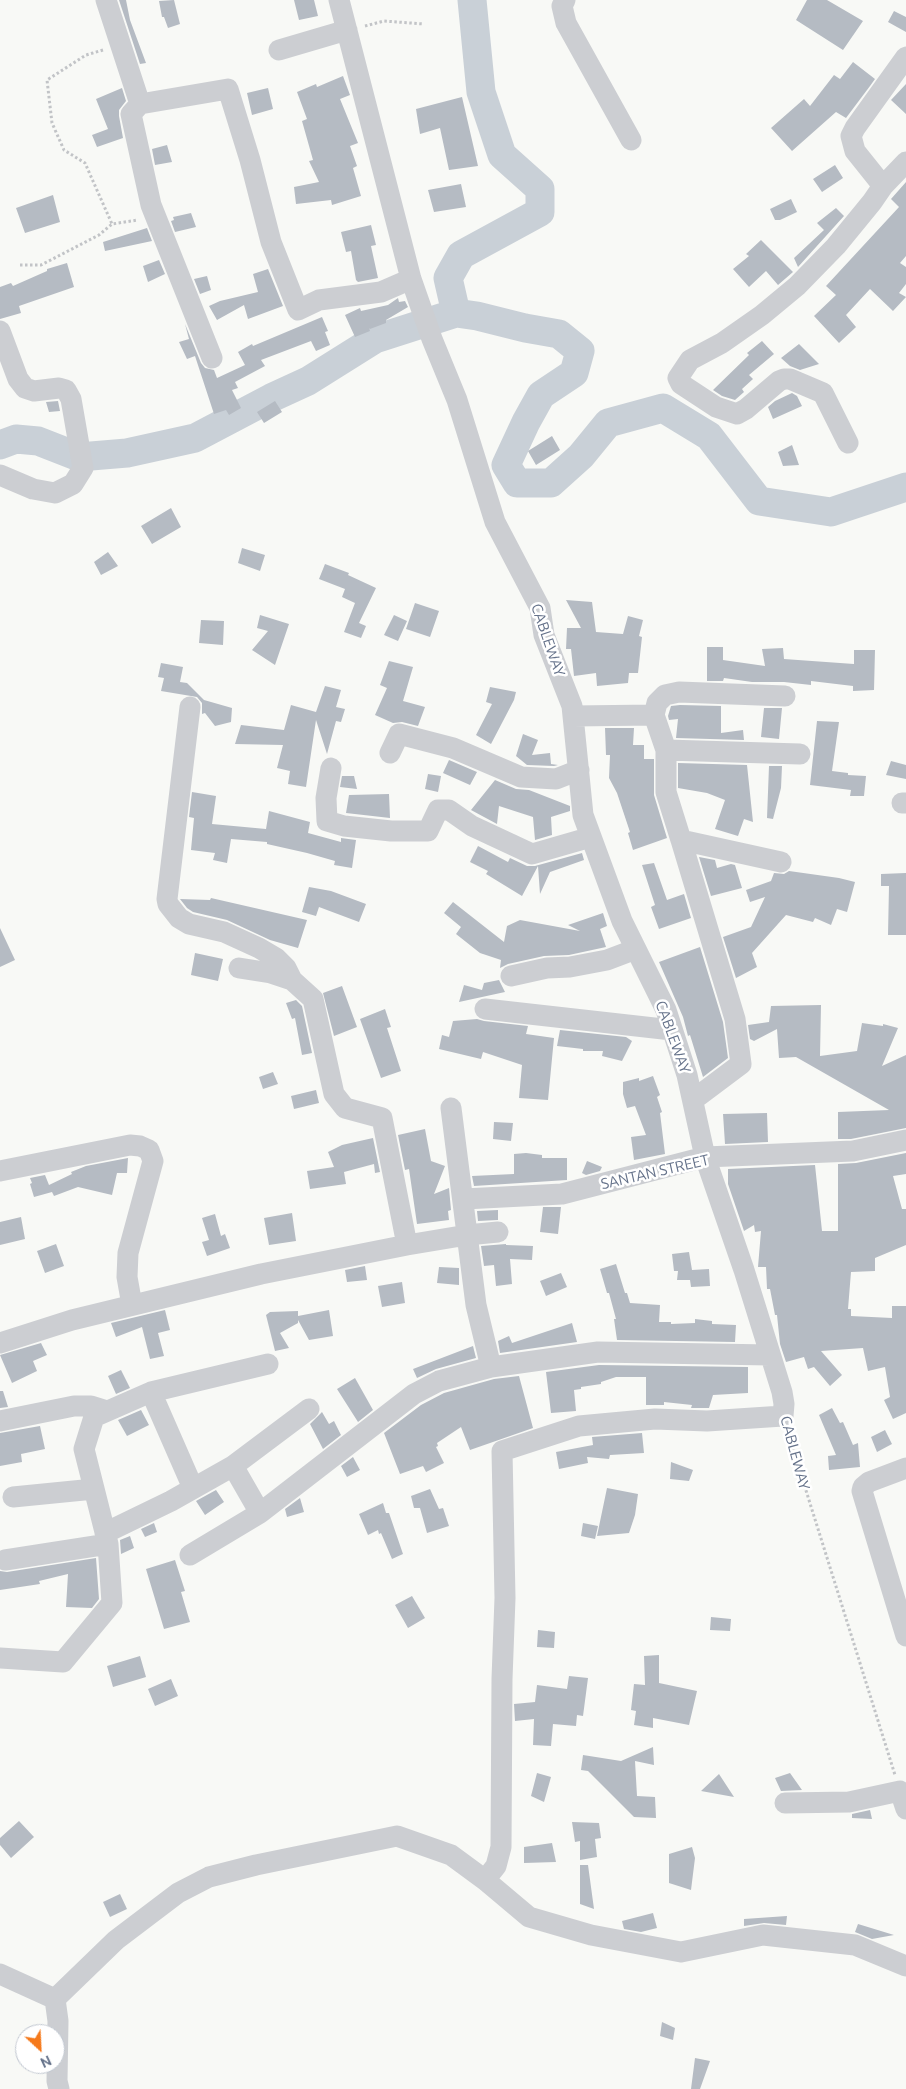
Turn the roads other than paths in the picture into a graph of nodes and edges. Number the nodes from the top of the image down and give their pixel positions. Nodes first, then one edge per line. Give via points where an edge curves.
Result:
1 (106, 0) edge
2 (339, 0) edge
3 (565, 0) edge
4 (347, 30) junction
5 (279, 50) dead end
6 (906, 57) edge
7 (140, 104) junction
8 (631, 140) dead end
9 (906, 162) edge
10 (883, 186) junction
11 (411, 278) junction
12 (0, 330) edge
13 (212, 358) dead end
14 (848, 443) dead end
15 (0, 475) edge
16 (785, 696) dead end
17 (190, 708) dead end
18 (654, 715) junction
19 (573, 716) junction
20 (666, 750) junction
21 (390, 753) dead end
22 (800, 754) dead end
23 (331, 768) dead end
24 (579, 770) junction
25 (591, 837) junction
26 (681, 840) junction
27 (781, 862) dead end
28 (636, 949) junction
29 (239, 968) dead end
30 (511, 976) dead end
31 (292, 980) junction
32 (485, 1008) dead end
33 (672, 1030) junction
34 (693, 1100) junction
35 (452, 1108) dead end
36 (906, 1140) edge
37 (705, 1158) junction
38 (0, 1171) edge
39 (464, 1200) junction
40 (498, 1232) dead end
41 (467, 1235) junction
42 (407, 1245) junction
43 (132, 1305) junction
44 (0, 1343) edge
45 (770, 1355) junction
46 (268, 1364) dead end
47 (491, 1367) junction
48 (151, 1392) junction
49 (309, 1409) dead end
50 (107, 1411) junction
51 (0, 1421) edge
52 (233, 1466) junction
53 (906, 1468) edge
54 (193, 1488) junction
55 (94, 1489) junction
56 (13, 1498) dead end
57 (260, 1513) junction
58 (106, 1539) junction
59 (190, 1555) dead end
60 (5, 1560) dead end
61 (906, 1636) edge
62 (0, 1658) edge
63 (903, 1800) edge
64 (785, 1803) dead end
65 (485, 1880) junction
66 (906, 1966) edge
67 (0, 1974) edge
68 (55, 1999) junction
69 (60, 2089) edge

1 - 7 street
2 - 4 street, CABLEWAY
3 - 8 street via 562,6 566,23
4 - 5 street
4 - 11 street, CABLEWAY
6 - 10 street via 851,136 855,151
7 - 11 street via 228,89 271,242 298,310 319,300 380,292
7 - 13 street via 131,114 151,205
9 - 10 street
10 - 14 street via 836,246 797,286 762,316 690,360 678,378 681,384 716,407 737,414 784,378 790,378 823,393
11 - 19 street, CABLEWAY via 457,400 494,522 540,608 544,635
12 - 15 street via 18,379 26,388 34,392 66,390 71,399 81,460 72,484 55,493 33,489
16 - 18 street via 679,692 665,695 657,703
17 - 31 street via 168,904 179,918 189,924 224,932 276,958
18 - 19 street
18 - 20 street
19 - 24 street, CABLEWAY
20 - 22 street
20 - 26 street via 666,792
21 - 24 street via 399,734 453,748 521,777 556,779
23 - 25 street via 326,798 328,821 344,826 391,832 428,831 438,810 449,810 472,826 532,854
24 - 25 street, CABLEWAY via 583,815
25 - 28 street, CABLEWAY via 622,921
26 - 27 street
26 - 34 street via 735,1019 741,1064
28 - 30 street via 607,960
28 - 33 street, CABLEWAY via 666,1010
29 - 31 street
31 - 42 street via 314,999 334,1094 345,1108 382,1118
32 - 33 street
33 - 34 street, CABLEWAY
34 - 37 street, CABLEWAY
35 - 39 street
36 - 37 street, SANTAN STREET via 853,1152
37 - 39 street, SANTAN STREET via 562,1194
37 - 45 street, CABLEWAY
38 - 43 street via 130,1145 149,1150 153,1161 128,1253 127,1277
39 - 41 street
40 - 41 street
41 - 42 street
41 - 47 street via 476,1306
42 - 43 street via 261,1274
43 - 44 street
45 - 47 street via 598,1352
45 - 65 street, CABLEWAY via 782,1392 783,1416 707,1421 655,1419 579,1426 502,1451 505,1598 501,1847 496,1866
46 - 48 street
47 - 57 street via 439,1381 414,1394
48 - 50 street
48 - 54 street
49 - 52 street
50 - 51 street via 74,1406
50 - 55 street via 94,1417 84,1449
52 - 54 street
52 - 57 street
53 - 61 street via 869,1482 862,1492
54 - 58 street
55 - 56 street
55 - 58 street
57 - 59 street
58 - 60 street
58 - 62 street via 112,1603 63,1662
63 - 64 street
65 - 66 street via 529,1917 591,1935 681,1952 763,1935 854,1945
65 - 68 street via 451,1855 397,1836 209,1877 178,1893 116,1940
67 - 68 street
68 - 69 street

